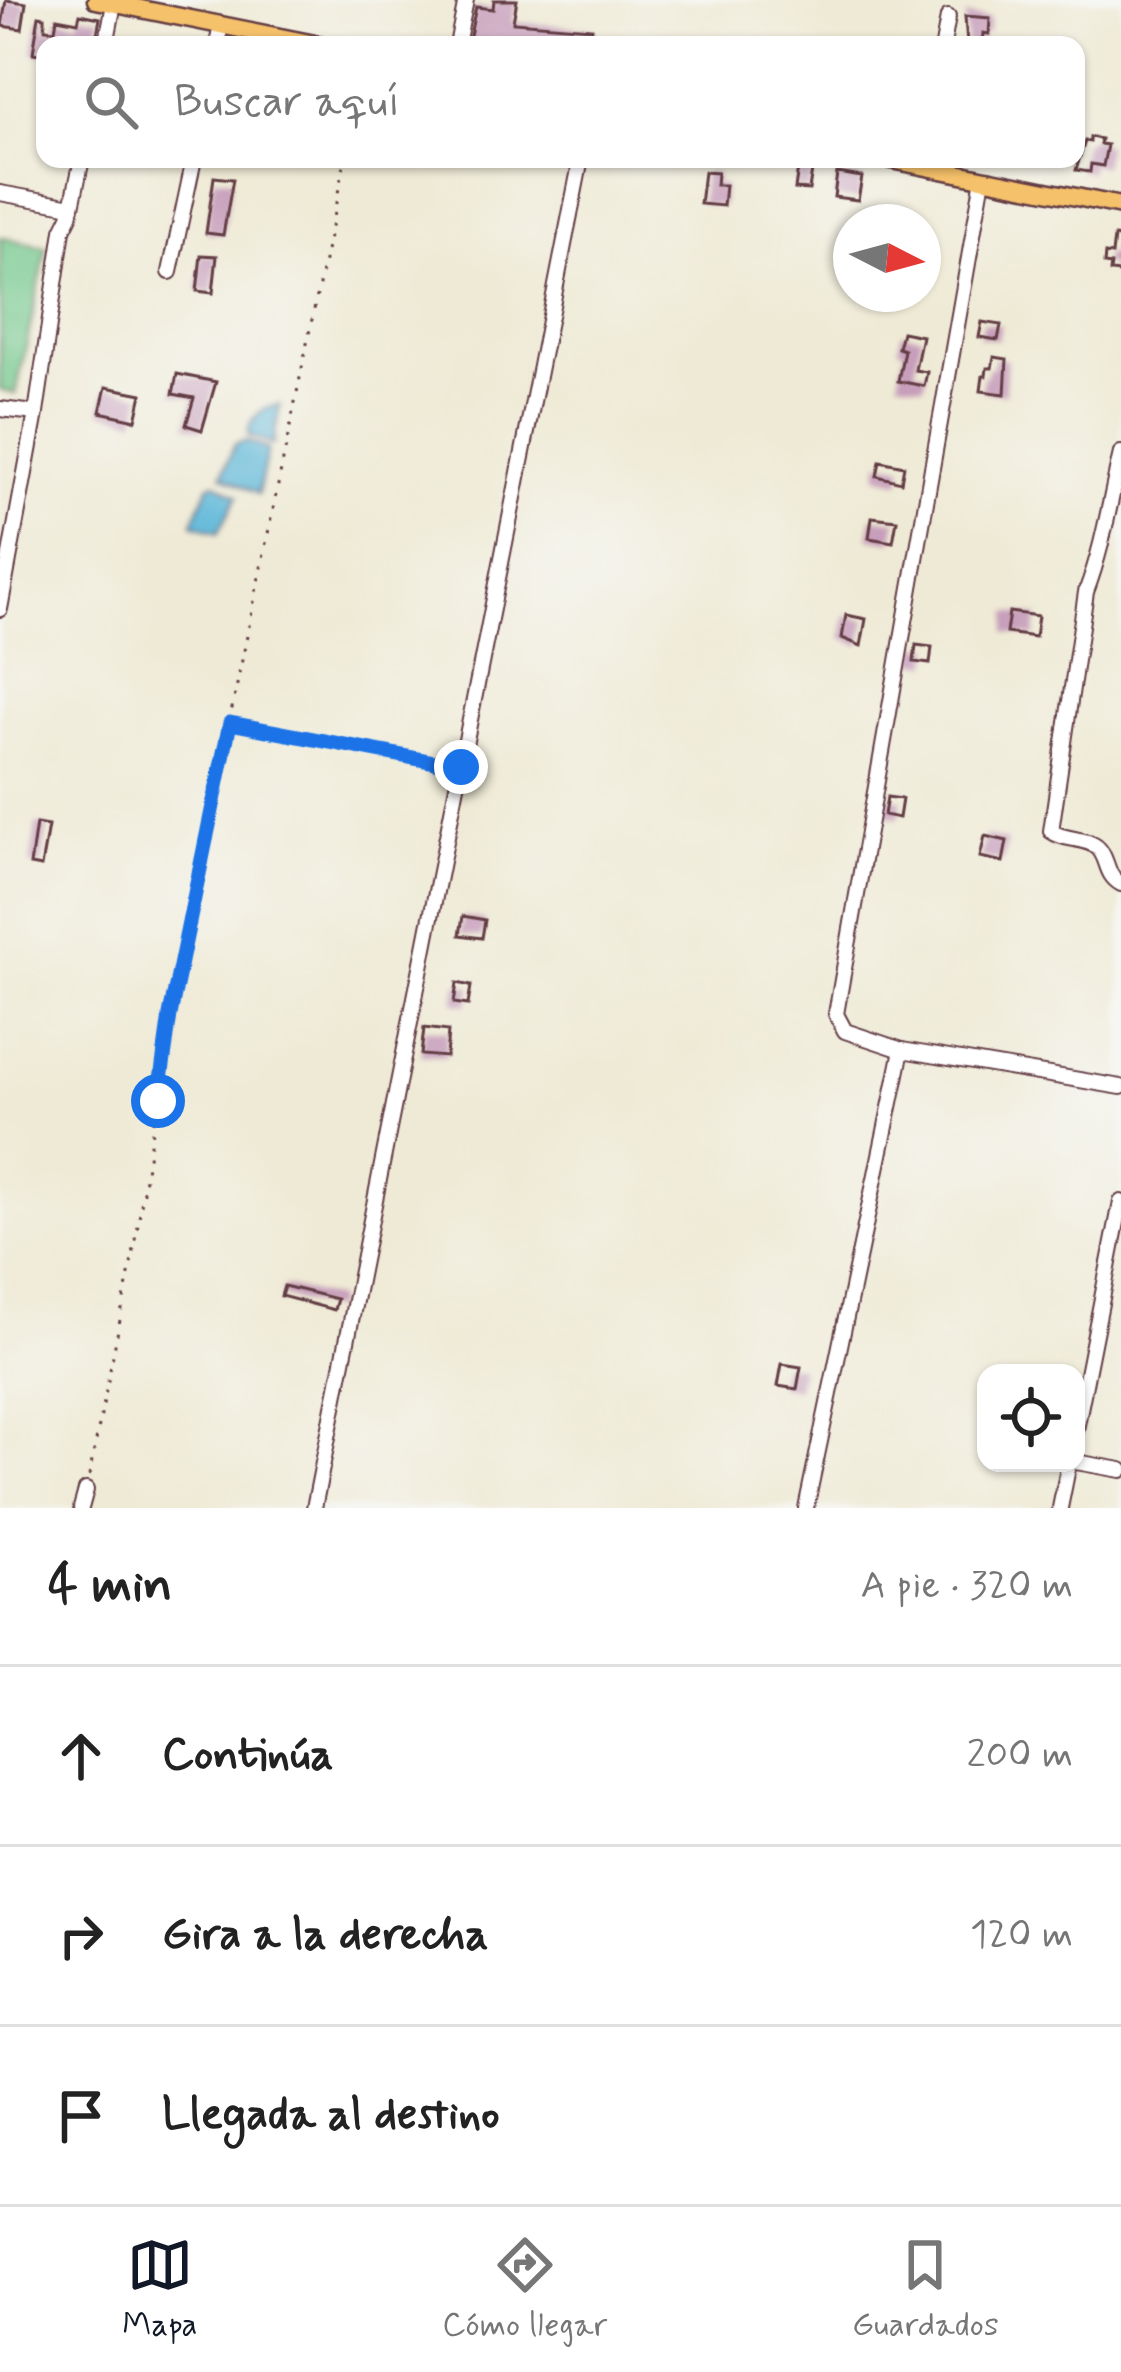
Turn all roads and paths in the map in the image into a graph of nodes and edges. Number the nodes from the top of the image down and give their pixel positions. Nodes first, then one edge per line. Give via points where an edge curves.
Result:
1 (466, 0) edge
2 (105, 2) edge
3 (170, 7) edge
4 (948, 16) dead end
5 (221, 25) junction
6 (106, 36) edge
7 (219, 36) edge
8 (275, 36) edge
9 (459, 36) edge
10 (945, 36) edge
11 (80, 168) edge
12 (192, 168) edge
13 (343, 168) edge
14 (579, 168) edge
15 (943, 168) edge
16 (982, 178) junction
17 (0, 194) edge
18 (72, 206) junction
19 (1121, 206) edge
20 (170, 272) dead end
21 (0, 409) edge
22 (36, 412) junction
23 (1121, 453) edge
24 (0, 609) edge
25 (230, 723) junction
26 (461, 767) junction
27 (1121, 884) edge
28 (902, 1050) junction
29 (1121, 1087) edge
30 (1121, 1202) edge
31 (1114, 1276) edge
32 (1085, 1394) edge
33 (1085, 1464) edge
34 (1121, 1470) edge
35 (1070, 1472) edge
36 (86, 1490) joint
37 (81, 1508) edge
38 (314, 1508) edge
39 (806, 1508) edge
40 (1060, 1508) edge

1 - 9 street
2 - 3 main road
2 - 6 street
3 - 5 main road
4 - 10 street
5 - 7 street
5 - 8 main road
11 - 18 street
12 - 20 street
13 - 25 path
14 - 26 street
15 - 16 main road
16 - 19 main road
16 - 28 street via 836,1014 845,1031
17 - 18 street
18 - 22 street
21 - 22 street
22 - 24 street
23 - 27 street via 1086,592 1051,831 1100,850
25 - 26 path
25 - 36 path
26 - 38 street
28 - 29 street
28 - 39 street
30 - 31 street
31 - 32 street
33 - 34 street
35 - 40 street
36 - 37 street

